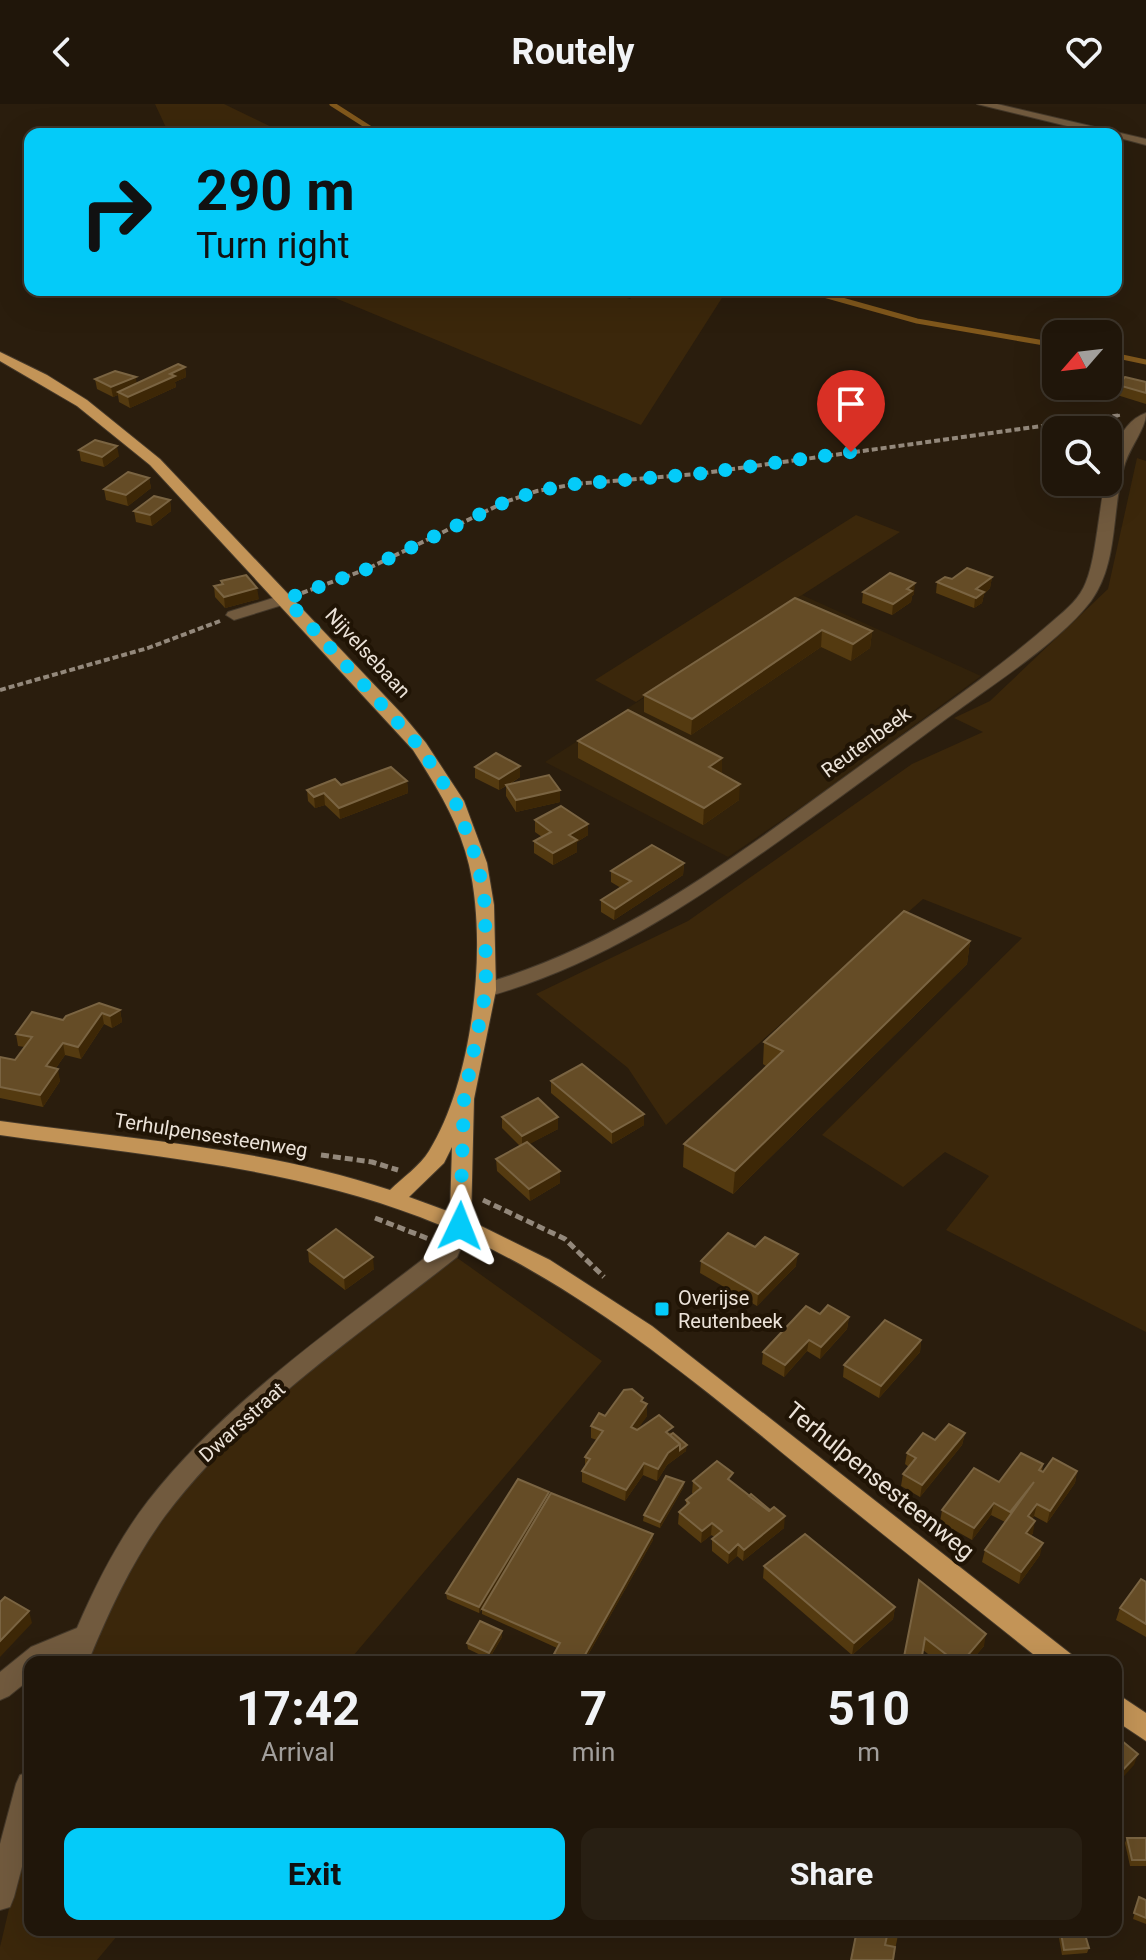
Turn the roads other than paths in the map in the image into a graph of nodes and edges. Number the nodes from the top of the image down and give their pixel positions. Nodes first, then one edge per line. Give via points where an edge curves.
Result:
1 (982, 104) edge
2 (1008, 104) edge
3 (1024, 112) junction
4 (1091, 128) edge
5 (1122, 136) edge
6 (1146, 142) edge
7 (0, 356) edge
8 (1138, 416) edge
9 (286, 599) junction
10 (234, 615) road end
11 (486, 990) junction
12 (464, 1099) junction
13 (0, 1128) edge
14 (393, 1200) junction
15 (456, 1237) junction
16 (85, 1636) junction
17 (39, 1656) edge
18 (77, 1656) edge
19 (1054, 1656) edge
20 (24, 1668) edge
21 (0, 1688) edge
22 (1122, 1710) edge
23 (1146, 1729) edge
24 (24, 1807) edge
25 (0, 1897) edge

1 - 3 street
2 - 3 street
3 - 4 street
5 - 6 street
7 - 9 main road, Nijvelsebaan via 67,392 134,442
8 - 11 street, Reutenbeek via 1117,459 1094,584 1074,612 848,784 675,904 556,968
9 - 10 street
9 - 11 main road, Nijvelsebaan via 396,718 455,801 478,863 485,905
11 - 12 main road, Nijvelsebaan
12 - 14 main road, Nijvelsebaan via 436,1158
12 - 15 main road, Nijvelsebaan
13 - 14 main road, Terhulpensesteenweg via 267,1167
14 - 15 main road, Terhulpensesteenweg
15 - 16 street, Dwarsstraat via 247,1413 180,1481 128,1551
15 - 19 main road, Terhulpensesteenweg via 541,1264 663,1344
16 - 17 street
16 - 18 street, Dwarsstraat
20 - 21 street
22 - 23 main road
24 - 25 street

